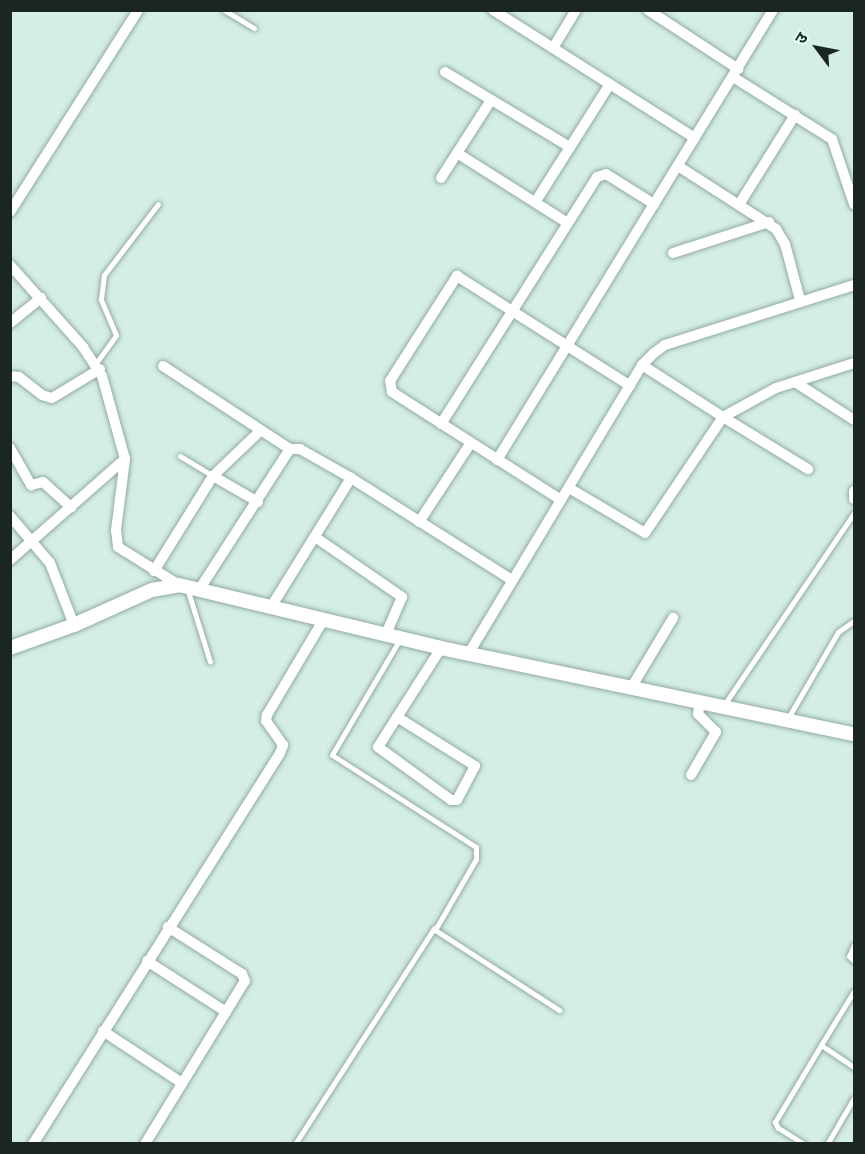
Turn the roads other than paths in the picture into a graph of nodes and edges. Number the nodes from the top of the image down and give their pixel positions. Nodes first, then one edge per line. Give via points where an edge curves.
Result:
1 (138, 10) edge
2 (224, 10) edge
3 (493, 10) edge
4 (576, 10) edge
5 (648, 10) edge
6 (773, 10) edge
7 (254, 28) dead end
8 (553, 48) junction
9 (445, 72) dead end
10 (736, 73) junction
11 (610, 84) junction
12 (490, 100) junction
13 (795, 115) junction
14 (695, 138) junction
15 (570, 147) junction
16 (457, 153) junction
17 (678, 166) junction
18 (441, 178) dead end
19 (536, 201) junction
20 (854, 202) edge
21 (740, 203) junction
22 (158, 204) dead end
23 (654, 204) junction
24 (10, 212) edge
25 (566, 222) junction
26 (769, 222) junction
27 (673, 253) dead end
28 (10, 265) edge
29 (855, 285) edge
30 (41, 298) junction
31 (800, 300) junction
32 (513, 309) junction
33 (10, 323) edge
34 (567, 346) junction
35 (855, 363) edge
36 (642, 365) junction
37 (98, 366) junction
38 (164, 366) dead end
39 (10, 376) edge
40 (795, 382) junction
41 (630, 386) junction
42 (723, 417) junction
43 (855, 420) edge
44 (441, 424) junction
45 (261, 430) junction
46 (470, 444) junction
47 (10, 448) edge
48 (291, 449) junction
49 (180, 456) dead end
50 (125, 459) junction
51 (497, 460) junction
52 (808, 469) dead end
53 (213, 476) junction
54 (351, 478) junction
55 (569, 488) junction
56 (855, 491) edge
57 (855, 499) edge
58 (561, 500) junction
59 (258, 502) junction
60 (72, 507) junction
61 (855, 513) edge
62 (10, 516) edge
63 (418, 522) junction
64 (315, 537) junction
65 (34, 541) junction
66 (10, 560) edge
67 (154, 571) junction
68 (512, 580) junction
69 (188, 587) junction
70 (271, 607) junction
71 (674, 618) dead end
72 (324, 619) junction
73 (855, 621) edge
74 (74, 625) junction
75 (386, 634) junction
76 (401, 638) junction
77 (10, 648) edge
78 (441, 648) junction
79 (469, 653) junction
80 (210, 662) dead end
81 (631, 688) junction
82 (700, 702) junction
83 (723, 706) junction
84 (397, 717) junction
85 (787, 720) junction
86 (855, 734) edge
87 (691, 775) dead end
88 (168, 927) junction
89 (434, 928) junction
90 (855, 945) edge
91 (147, 961) junction
92 (855, 961) edge
93 (855, 990) edge
94 (559, 1010) dead end
95 (226, 1012) junction
96 (103, 1031) junction
97 (821, 1045) junction
98 (855, 1067) edge
99 (182, 1083) junction
100 (855, 1098) edge
101 (33, 1143) edge
102 (145, 1143) edge
103 (295, 1143) edge
104 (804, 1143) edge
105 (827, 1143) edge

1 - 24 street
2 - 7 lane
3 - 8 street
4 - 8 street
5 - 10 street
6 - 10 street
8 - 11 street
9 - 12 street
10 - 13 street
10 - 14 street
11 - 14 street
11 - 15 street
12 - 15 street
12 - 16 street
13 - 20 street via 837,145
13 - 21 street
14 - 17 street
15 - 19 street
16 - 18 street
16 - 19 street
17 - 21 street
17 - 23 street
19 - 25 street
21 - 26 street
22 - 37 lane via 104,275 101,298 116,335
23 - 25 street via 601,174
23 - 34 street
25 - 32 street
26 - 27 street
26 - 31 street via 785,244
28 - 30 street
29 - 31 street
30 - 33 street
30 - 37 street
31 - 36 street via 665,345
32 - 34 street
32 - 44 street
32 - 44 street via 457,276 390,381 392,392
34 - 41 street
34 - 51 street
35 - 40 street
36 - 41 street
36 - 42 street
37 - 39 street via 52,398 19,377
37 - 50 street
38 - 45 street
40 - 42 street via 760,395
40 - 43 street
41 - 55 street
42 - 52 street
42 - 55 street via 645,533
44 - 46 street
45 - 48 street
45 - 53 street
46 - 51 street
46 - 63 street
47 - 60 street via 31,485 43,482
48 - 54 street via 300,449
48 - 59 street
49 - 53 lane
50 - 60 street
50 - 67 street via 117,543 122,552
51 - 58 street
53 - 59 street
53 - 67 street
54 - 63 street
54 - 64 street
55 - 58 street
56 - 57 street
58 - 68 street
59 - 69 street
60 - 65 street
61 - 83 lane
62 - 65 street
63 - 68 street
64 - 70 street
64 - 75 street via 402,597
65 - 66 street
65 - 74 street via 55,572
67 - 69 street
68 - 79 street
69 - 70 street
69 - 74 street via 152,590
69 - 80 lane
70 - 72 street
71 - 81 street
72 - 75 street
72 - 88 street via 267,715 266,721 283,745 280,753
73 - 85 lane via 838,632
74 - 77 street
75 - 76 street
76 - 78 street
76 - 89 lane via 332,755 478,849 476,859
78 - 79 street
78 - 84 street
79 - 81 street
81 - 82 street
82 - 83 street
82 - 87 street via 698,714 716,732
83 - 85 street
84 - 84 street via 475,766 457,800 451,800 378,747
85 - 86 street
88 - 91 street
88 - 95 street via 244,976 243,985
89 - 94 lane
89 - 103 lane
90 - 92 lane via 849,955
91 - 95 street
91 - 96 street
93 - 97 lane
95 - 99 street
96 - 99 street
96 - 101 street
97 - 98 lane
97 - 104 lane via 775,1122 778,1128
99 - 102 street
100 - 105 lane

